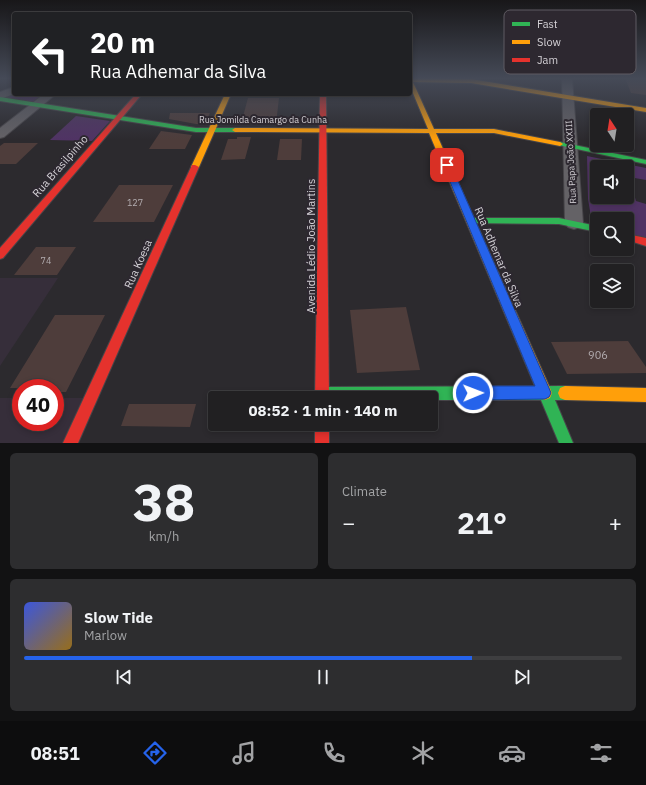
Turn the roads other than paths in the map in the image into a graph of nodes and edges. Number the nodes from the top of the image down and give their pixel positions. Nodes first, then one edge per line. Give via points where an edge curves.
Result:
1 (0, 99) edge
2 (45, 99) edge
3 (135, 99) edge
4 (226, 99) edge
5 (323, 99) edge
6 (418, 99) edge
7 (568, 99) edge
8 (578, 99) edge
9 (36, 106) junction
10 (646, 110) edge
11 (118, 118) junction
12 (211, 131) junction
13 (323, 131) junction
14 (432, 131) junction
15 (0, 134) edge
16 (570, 147) junction
17 (646, 162) edge
18 (470, 220) junction
19 (574, 223) junction
20 (590, 227) edge
21 (634, 239) edge
22 (646, 242) edge
23 (0, 254) edge
24 (322, 391) edge
25 (545, 393) junction
26 (438, 394) edge
27 (646, 395) edge
28 (322, 431) edge
29 (70, 443) edge
30 (322, 443) edge
31 (566, 443) edge

1 - 9 street, Rua Jomilda Camargo da Cunha
2 - 9 street
3 - 11 street, Rua Brasilpinho
4 - 12 street, Rua Koesa
5 - 13 street, Avenida Lédio João Martins
6 - 14 street, Rua Adhemar da Silva
7 - 16 street, Rua Papa João XXIII
8 - 10 street
9 - 11 street, Rua Jomilda Camargo da Cunha
9 - 15 street
11 - 12 street, Rua Jomilda Camargo da Cunha
11 - 23 street, Rua Brasilpinho
12 - 13 street, Rua Jomilda Camargo da Cunha
12 - 29 street, Rua Koesa
13 - 14 street, Rua Jomilda Camargo da Cunha
13 - 24 street, Avenida Lédio João Martins
14 - 16 street, Rua Jomilda Camargo da Cunha via 494,131
14 - 18 street, Rua Adhemar da Silva
16 - 17 street, Rua Jomilda Camargo da Cunha
16 - 19 street, Rua Papa João XXIII
18 - 19 street via 546,220
18 - 25 street, Rua Adhemar da Silva
19 - 20 street
21 - 22 street
25 - 26 street
25 - 27 street
25 - 31 street, Rua Adhemar da Silva
28 - 30 street

